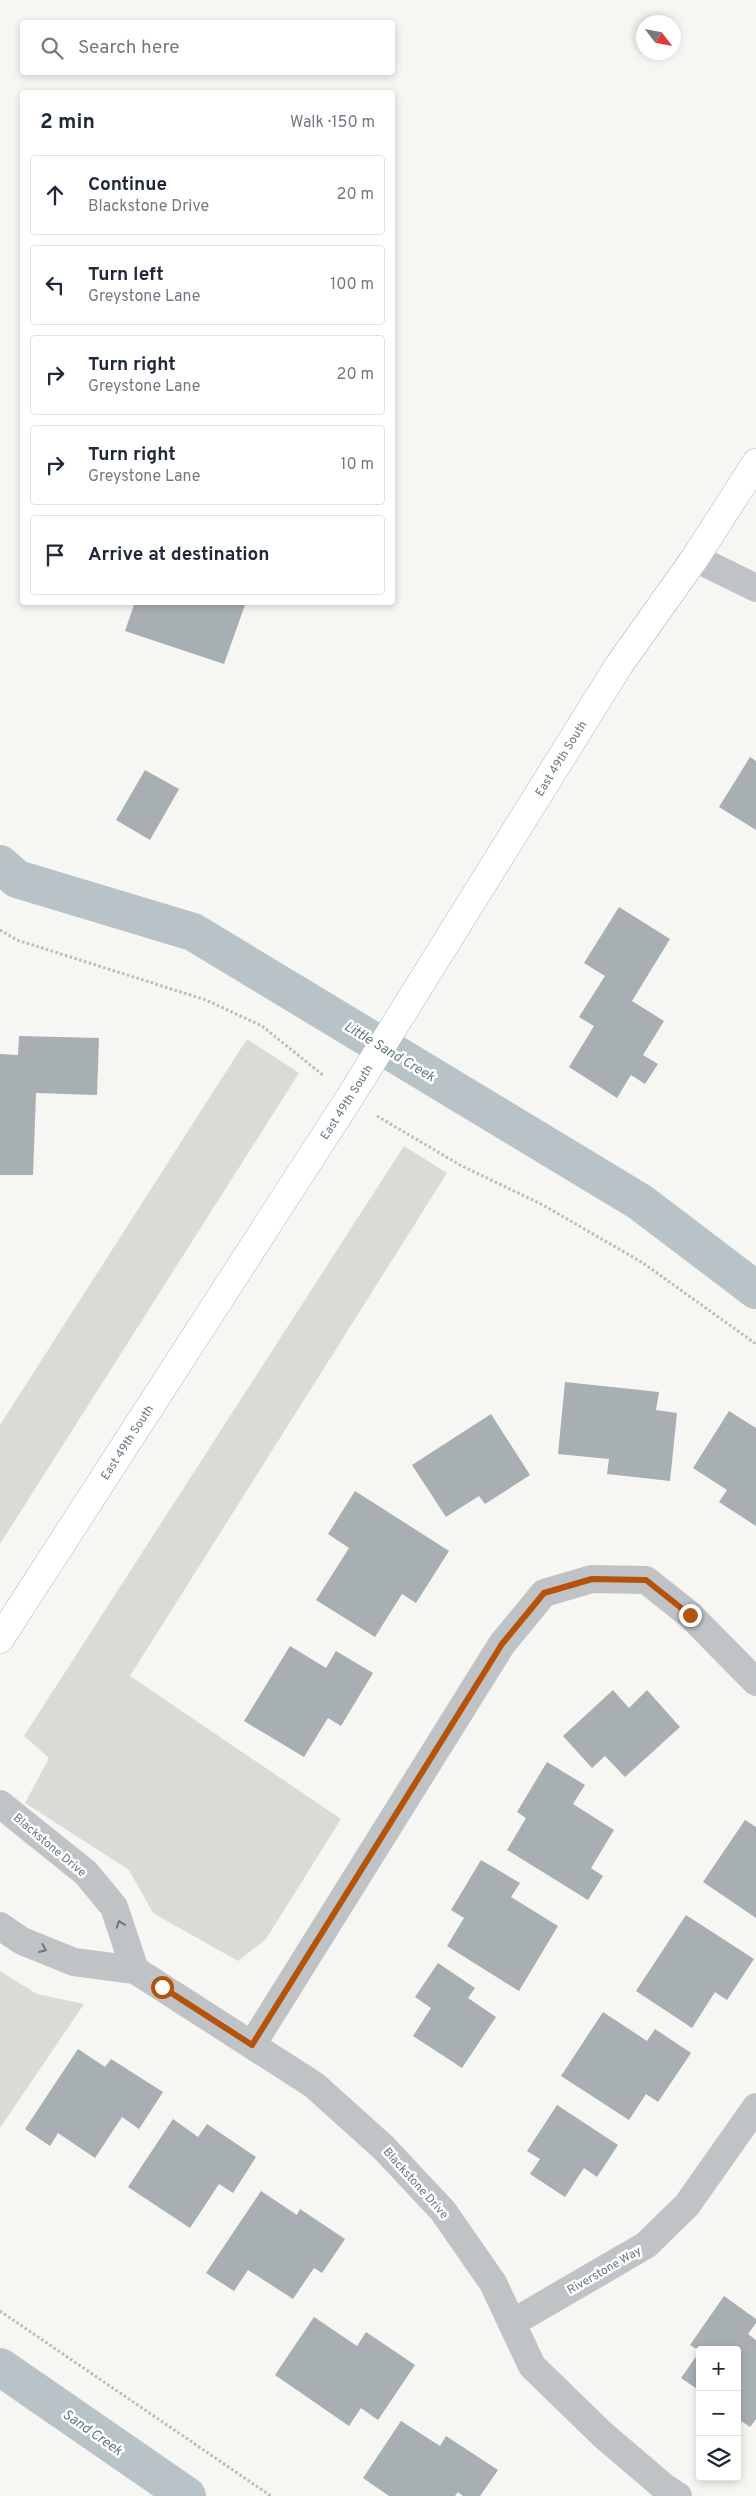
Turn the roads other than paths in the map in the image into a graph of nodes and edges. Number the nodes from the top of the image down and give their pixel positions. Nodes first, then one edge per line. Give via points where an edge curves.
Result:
1 (756, 463) edge
2 (695, 558) junction
3 (756, 588) edge
4 (0, 1639) edge
5 (756, 1682) edge
6 (0, 1804) edge
7 (0, 1926) edge
8 (135, 1970) junction
9 (252, 2045) junction
10 (756, 2107) edge
11 (512, 2323) junction
12 (678, 2496) edge

1 - 2 street, East 49th South
2 - 3 street
2 - 4 street, East 49th South via 618,665 355,1088
5 - 9 street via 690,1615 646,1580 592,1579 544,1593 502,1644
8 -> 6 street, Blackstone Drive via 114,1907 86,1873
7 -> 8 street, Blackstone Drive via 22,1941 74,1962
8 - 9 street, Blackstone Drive
9 - 11 street, Blackstone Drive via 314,2084 384,2148 443,2211 493,2283
10 - 11 street, Riverstone Way via 687,2205 646,2245
11 - 12 street, Blackstone Drive via 532,2366 603,2435

